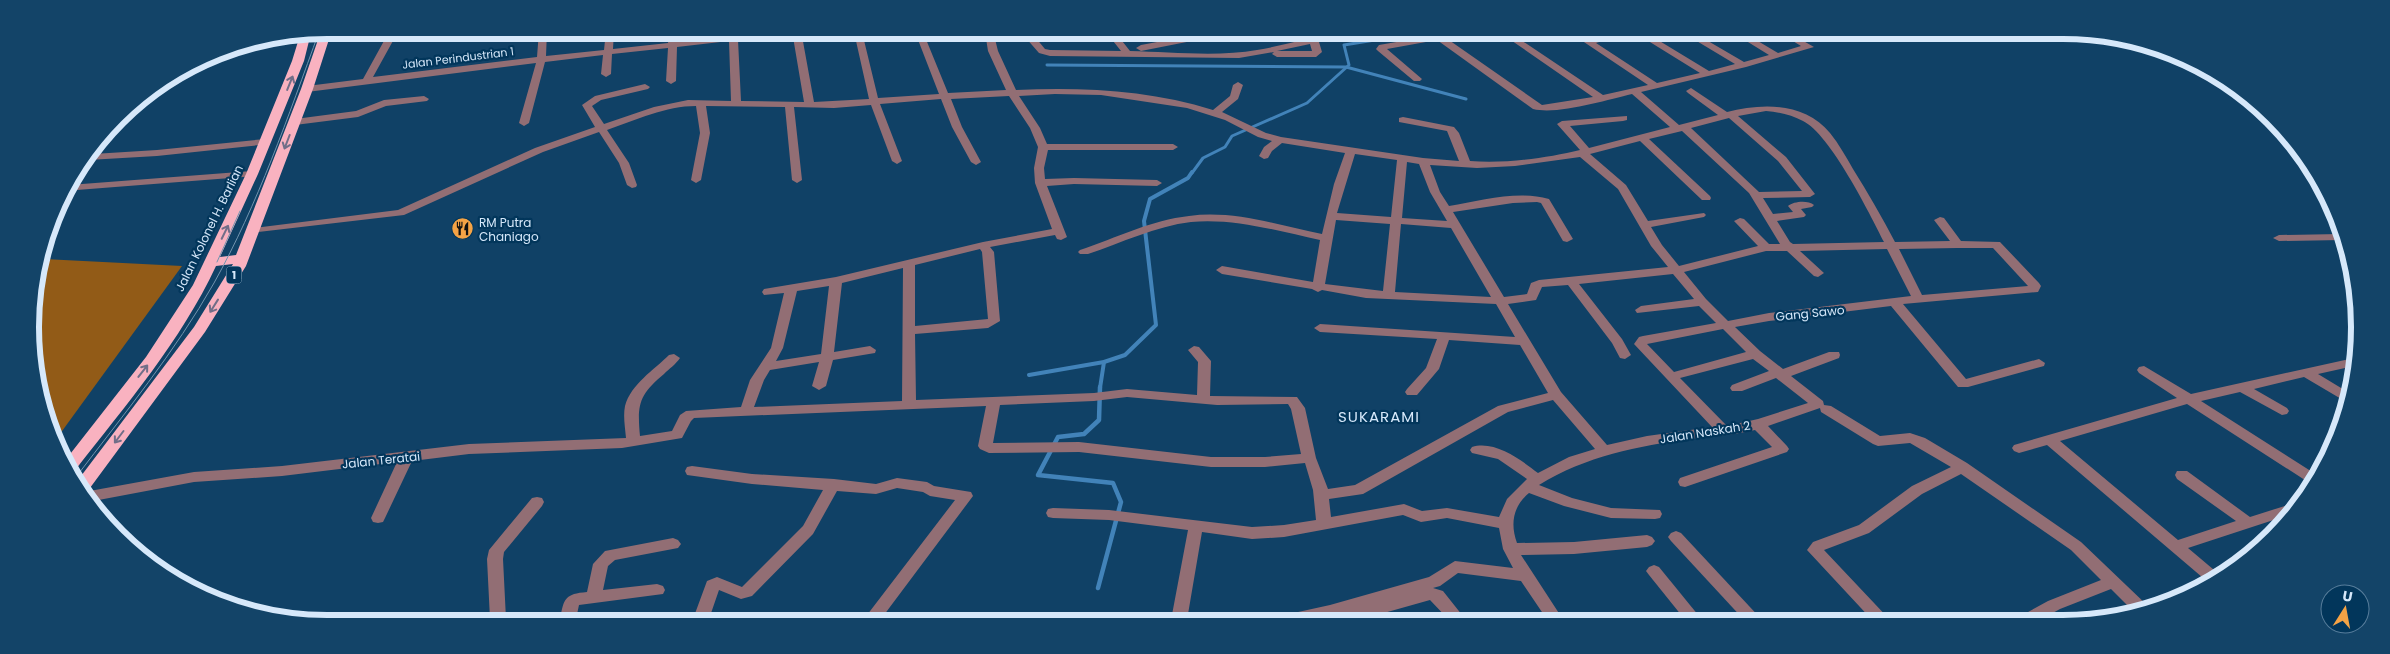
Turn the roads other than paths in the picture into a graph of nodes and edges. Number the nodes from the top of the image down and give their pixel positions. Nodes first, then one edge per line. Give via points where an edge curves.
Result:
1 (304, 39) edge
2 (324, 39) edge
3 (390, 39) edge
4 (542, 39) edge
5 (609, 39) edge
6 (672, 39) edge
7 (709, 39) edge
8 (733, 39) edge
9 (798, 39) edge
10 (860, 39) edge
11 (922, 39) edge
12 (990, 39) edge
13 (1031, 39) edge
14 (1115, 39) edge
15 (1188, 39) edge
16 (1319, 39) edge
17 (1427, 39) edge
18 (1441, 39) edge
19 (1513, 39) edge
20 (1584, 39) edge
21 (1600, 39) edge
22 (1650, 39) edge
23 (1698, 39) edge
24 (1748, 39) edge
25 (1794, 39) edge
26 (1314, 40) junction
27 (1588, 42) junction
28 (672, 45) junction
29 (608, 52) junction
30 (1126, 53) junction
31 (1257, 53) junction
32 (1777, 56) junction
33 (541, 60) junction
34 (1743, 65) junction
35 (606, 74) dead end
36 (1708, 74) junction
37 (1417, 79) dead end
38 (366, 81) junction
39 (671, 81) dead end
40 (1238, 85) dead end
41 (645, 87) dead end
42 (1657, 87) junction
43 (307, 89) junction
44 (1691, 91) dead end
45 (1634, 92) junction
46 (1013, 94) junction
47 (945, 96) junction
48 (424, 99) dead end
49 (1602, 99) junction
50 (874, 101) junction
51 (700, 102) junction
52 (736, 102) junction
53 (789, 103) junction
54 (809, 104) junction
55 (1215, 113) junction
56 (1729, 116) junction
57 (1623, 118) dead end
58 (1403, 120) dead end
59 (295, 122) junction
60 (524, 123) dead end
61 (1681, 128) junction
62 (601, 129) junction
63 (1642, 138) junction
64 (1280, 140) junction
65 (265, 142) junction
66 (1043, 147) junction
67 (1173, 147) dead end
68 (1351, 151) junction
69 (1584, 152) junction
70 (1264, 156) dead end
71 (95, 157) edge
72 (1402, 158) junction
73 (897, 161) dead end
74 (1423, 161) junction
75 (976, 162) dead end
76 (1466, 164) junction
77 (252, 174) junction
78 (696, 180) dead end
79 (797, 180) dead end
80 (1157, 183) dead end
81 (1040, 184) junction
82 (632, 185) dead end
83 (75, 187) edge
84 (1756, 195) junction
85 (1706, 198) dead end
86 (1808, 205) dead end
87 (1447, 210) junction
88 (1700, 215) dead end
89 (1330, 216) junction
90 (1770, 218) junction
91 (1395, 220) junction
92 (1940, 220) dead end
93 (1740, 221) dead end
94 (1456, 225) junction
95 (1644, 225) junction
96 (253, 231) junction
97 (2337, 237) edge
98 (1326, 238) junction
99 (2279, 238) dead end
100 (1567, 239) dead end
101 (983, 245) junction
102 (1889, 245) junction
103 (1958, 245) junction
104 (1789, 247) junction
105 (1766, 248) junction
106 (1084, 252) dead end
107 (242, 258) junction
108 (211, 263) junction
109 (909, 264) junction
110 (1222, 270) dead end
111 (1677, 270) junction
112 (1818, 273) dead end
113 (836, 281) junction
114 (1571, 281) junction
115 (1318, 288) junction
116 (791, 289) junction
117 (768, 292) dead end
118 (1388, 296) junction
119 (1918, 299) junction
120 (1501, 301) junction
121 (1702, 302) junction
122 (1895, 302) junction
123 (1641, 310) dead end
124 (1725, 326) junction
125 (1320, 328) dead end
126 (910, 330) junction
127 (1444, 337) junction
128 (1523, 340) junction
129 (870, 350) dead end
130 (1194, 350) dead end
131 (1755, 354) junction
132 (1625, 355) dead end
133 (1834, 355) dead end
134 (827, 357) junction
135 (674, 358) dead end
136 (2039, 363) dead end
137 (2349, 363) edge
138 (767, 366) junction
139 (2144, 370) dead end
140 (2306, 373) junction
141 (1679, 374) dead end
142 (1779, 374) junction
143 (819, 386) dead end
144 (2242, 387) junction
145 (1737, 388) dead end
146 (1412, 392) dead end
147 (1556, 395) junction
148 (2343, 395) edge
149 (2188, 399) junction
150 (1203, 400) junction
151 (994, 401) junction
152 (909, 404) junction
153 (1826, 409) dead end
154 (746, 411) junction
155 (2282, 411) dead end
156 (1758, 424) junction
157 (1724, 431) junction
158 (2051, 441) junction
159 (633, 442) junction
160 (2020, 448) dead end
161 (1602, 449) junction
162 (1477, 450) dead end
163 (406, 458) junction
164 (1309, 458) junction
165 (72, 462) edge
166 (1962, 467) junction
167 (692, 471) dead end
168 (2182, 476) dead end
169 (2309, 477) edge
170 (1685, 482) dead end
171 (85, 483) edge
172 (1532, 483) junction
173 (834, 484) junction
174 (1323, 494) junction
175 (93, 496) edge
176 (537, 502) dead end
177 (2285, 511) edge
178 (1053, 513) dead end
179 (1654, 514) dead end
180 (378, 518) dead end
181 (2247, 522) junction
182 (1324, 524) junction
183 (1506, 524) junction
184 (1196, 526) junction
185 (1676, 537) dead end
186 (1647, 541) dead end
187 (674, 544) dead end
188 (2177, 546) junction
189 (1511, 549) junction
190 (1654, 571) dead end
191 (1524, 575) junction
192 (2210, 575) edge
193 (2114, 581) junction
194 (657, 590) dead end
195 (594, 597) junction
196 (2138, 605) edge
197 (498, 615) edge
198 (569, 615) edge
199 (702, 615) edge
200 (875, 615) edge
201 (1180, 615) edge
202 (1308, 615) edge
203 (1356, 615) edge
204 (1453, 615) edge
205 (1553, 615) edge
206 (1690, 615) edge
207 (1748, 615) edge
208 (1877, 615) edge
209 (2036, 615) edge

65 -> 1 highway, Jalan Kolonel H. Barlian / 1
2 - 43 highway, 1
3 - 38 street
4 - 33 street
5 - 29 street
6 - 28 street
7 - 28 street, Jalan Perindustrian 1
8 - 52 street
9 - 54 street
10 - 50 street
11 - 47 street
12 - 46 street
13 - 30 street via 1046,52
14 - 30 street
15 - 30 street
16 - 26 street
17 - 37 street via 1381,49
18 - 49 street via 1536,107
19 - 49 street
20 - 27 street
21 - 27 street
22 - 36 street
23 - 34 street
24 - 32 street
25 - 32 street via 1809,47
26 - 31 street
26 - 31 street via 1317,52 1314,54
27 - 42 street
28 - 29 street, Jalan Perindustrian 1
28 - 39 street
29 - 33 street, Jalan Perindustrian 1
29 - 35 street
30 - 31 street
32 - 34 street
33 - 38 street, Jalan Perindustrian 1
33 - 60 street
34 - 36 street
36 - 42 street
38 - 43 street, Jalan Perindustrian 1
40 - 55 street via 1234,97
41 - 62 street via 588,102 586,105
42 - 45 street
43 - 59 highway, 1
44 - 56 street
45 - 49 street
45 - 61 street
46 - 47 street
46 - 55 street via 1101,92 1168,101
46 - 66 street
47 - 50 street
47 - 75 street
48 - 59 street via 384,103 358,114
50 - 54 street
50 - 73 street
51 - 52 street
51 - 62 street via 669,105
51 - 78 street via 705,133
52 - 53 street
53 - 54 street
53 - 79 street
55 - 64 street
56 - 61 street
56 - 84 street via 1782,159 1810,193
56 - 102 street via 1766,108 1783,110 1802,116 1820,129 1856,180
57 - 69 street, Jalan Naskah 2 via 1562,124
58 - 76 street via 1450,129
59 -> 96 highway, 1
61 - 63 street
61 - 84 street
62 - 82 street via 618,149
62 - 96 street via 539,150 400,213
63 - 69 street
63 - 85 street
64 - 68 street
64 - 70 street
65 - 71 street
65 - 77 highway, Jalan Kolonel H. Barlian / 1
66 - 67 street
66 - 81 street
68 - 72 street
68 - 89 street via 1338,183
69 - 76 street via 1515,163
69 - 95 street, Jalan Naskah 2 via 1622,187
72 - 74 street
72 - 91 street
74 - 76 street
74 - 87 street via 1435,192
77 - 83 street
108 -> 77 highway, Jalan Kolonel H. Barlian / 1
80 - 81 street via 1074,181
81 - 101 street via 1060,234
84 - 90 street
86 - 90 street via 1794,206 1799,216
87 - 94 street
87 - 100 street via 1502,200 1539,198 1546,201
88 - 95 street
89 - 91 street
89 - 98 street
90 - 104 street
91 - 94 street
91 - 118 street
92 - 103 street
93 - 105 street
94 - 120 street
95 - 111 street, Jalan Naskah 2
96 - 107 highway, 1
97 - 99 street
98 - 106 street via 1209,218 1173,223
98 - 115 street
101 - 109 street
101 - 126 street via 988,252 994,321
102 - 103 street
102 - 104 street
102 - 119 street
103 - 119 street, Gang Sawo via 1998,245 2035,288
104 - 105 street
104 - 112 street
105 - 111 street
107 - 108 highway
107 -> 171 highway, 1 via 200,329
165 -> 108 highway, Jalan Kolonel H. Barlian / 1 via 173,329
109 - 113 street
109 - 126 street
110 - 115 street
111 - 114 street
111 - 121 street, Jalan Naskah 2
113 - 116 street
113 - 134 street
114 - 120 street via 1539,284 1535,286 1532,297
114 - 132 street
115 - 118 street
116 - 117 street
116 - 138 street via 777,348
118 - 120 street
119 - 122 street, Gang Sawo
120 - 128 street
121 - 123 street
121 - 124 street, Jalan Naskah 2
122 - 124 street, Gang Sawo via 1769,317
122 - 136 street via 1963,384
124 - 131 street, Jalan Naskah 2
124 - 157 street, Gang Sawo via 1643,340 1640,344
125 - 127 street
126 - 152 street
127 - 128 street
127 - 146 street via 1432,369
128 - 147 street
129 - 134 street
130 - 150 street via 1205,361
131 - 141 street
131 - 142 street, Jalan Naskah 2
133 - 142 street
134 - 138 street
134 - 143 street
135 - 159 street via 635,398 632,407
137 - 140 street
138 - 154 street via 757,380
139 - 149 street
140 - 144 street
140 - 148 street
142 - 145 street
142 - 156 street, Jalan Naskah 2 via 1818,404
144 - 149 street
144 - 155 street
147 - 161 street
147 - 174 street via 1503,409 1358,490
149 - 158 street
149 - 169 street
150 - 151 street via 1127,393
150 - 164 street via 1292,400 1298,408
151 - 152 street
151 - 164 street via 985,447 1108,450 1211,462
152 - 154 street
153 - 166 street via 1878,441 1899,438 1920,441
154 - 159 street, Jalan Teratai via 690,414 677,435
156 - 157 street, Jalan Naskah 2
156 - 170 street via 1782,449
157 - 161 street, Jalan Naskah 2 via 1685,434
158 - 160 street
158 - 188 street
159 - 163 street, Jalan Teratai via 491,448
161 - 172 street, Jalan Naskah 2
162 - 172 street via 1506,456
163 - 175 street, Jalan Teratai via 194,477
163 - 180 street
164 - 174 street via 1318,472
166 - 193 street via 2076,546
166 - 208 street via 1917,490 1864,529 1815,550
167 - 173 street
168 - 181 street
172 - 179 street via 1569,502 1610,513
172 - 183 street, Jalan Naskah 2 via 1512,500
173 - 199 street via 808,530 746,592 713,584
173 - 200 street via 876,489 897,483 966,496
174 - 182 street
176 - 197 street via 497,550
177 - 181 street
178 - 184 street via 1109,515
181 - 188 street
182 - 183 street via 1404,509 1422,517 1447,513
182 - 184 street via 1252,533
183 - 189 street, Jalan Naskah 2
184 - 201 street
185 - 207 street
186 - 189 street via 1574,548
187 - 195 street via 618,552 604,558
188 - 192 street
189 - 191 street, Jalan Naskah 2
190 - 206 street
191 - 202 street via 1454,567 1434,582
191 - 205 street, Jalan Naskah 2
193 - 196 street
193 - 209 street
194 - 195 street
195 - 198 street via 574,600
203 - 204 street via 1433,594

